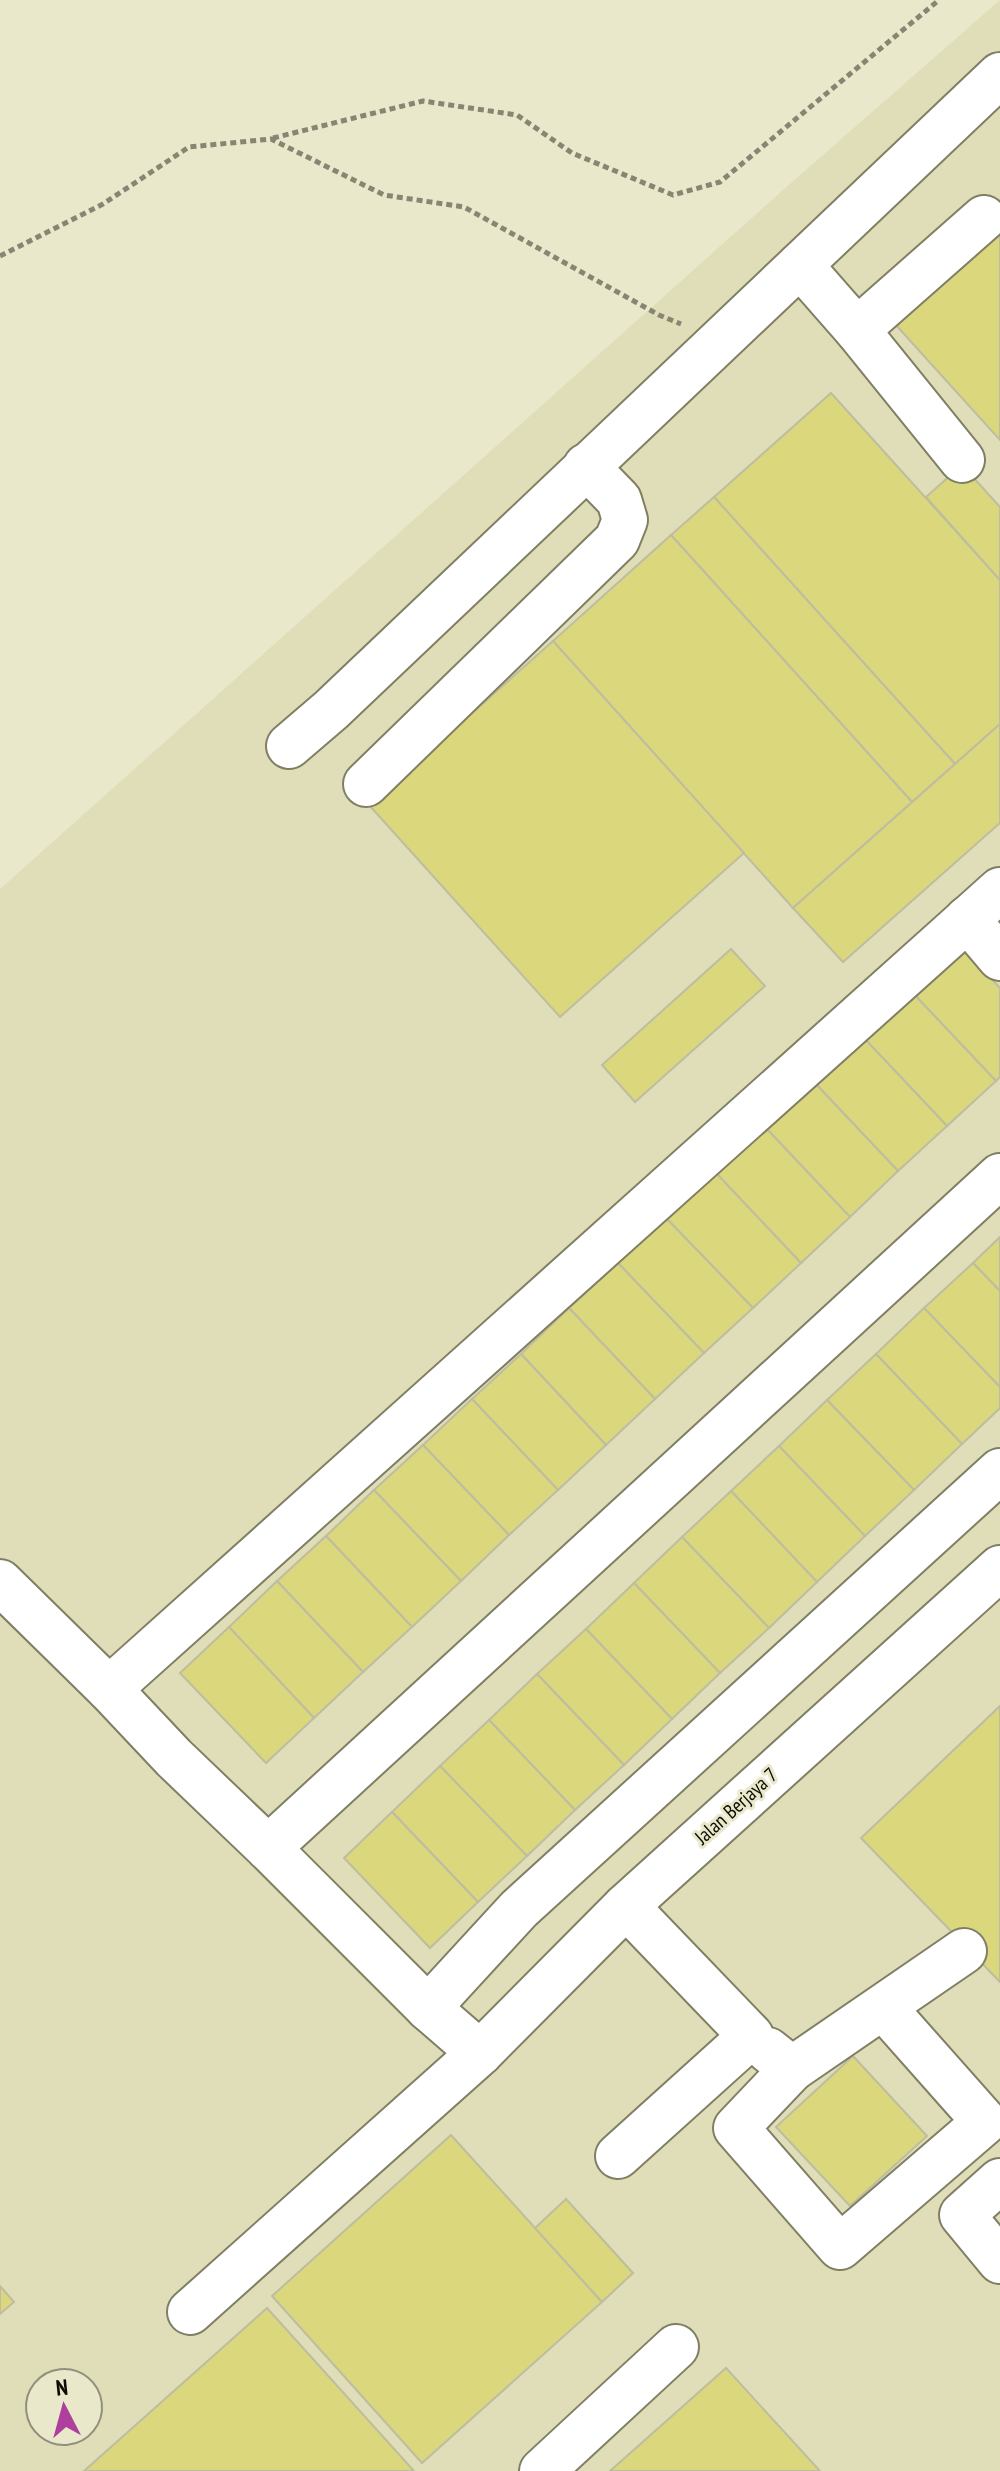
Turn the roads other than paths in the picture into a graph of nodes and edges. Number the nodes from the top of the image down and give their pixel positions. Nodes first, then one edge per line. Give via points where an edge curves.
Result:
1 (1000, 75) edge
2 (984, 218) dead end
3 (800, 265) junction
4 (857, 330) junction
5 (962, 460) dead end
6 (586, 466) junction
7 (289, 746) dead end
8 (366, 784) dead end
9 (1000, 890) edge
10 (967, 919) junction
11 (1000, 958) edge
12 (1000, 1176) edge
13 (1000, 1471) edge
14 (1000, 1568) edge
15 (0, 1582) edge
16 (109, 1689) junction
17 (268, 1848) junction
18 (626, 1906) junction
19 (964, 1951) dead end
20 (428, 2008) junction
21 (884, 2008) junction
22 (751, 2036) junction
23 (480, 2053) junction
24 (792, 2069) junction
25 (618, 2156) dead end
26 (1000, 2181) edge
27 (1000, 2261) edge
28 (190, 2312) dead end
29 (676, 2347) dead end
30 (542, 2471) edge

1 - 3 street
2 - 4 street
3 - 4 street
3 - 6 street
4 - 5 street
6 - 7 street
6 - 8 street via 619,500 625,520 617,540
9 - 10 street
10 - 11 street
10 - 16 street
12 - 17 street
13 - 20 street via 519,1909
14 - 18 street, Jalan Berjaya 7
15 - 16 street
16 - 17 street
17 - 20 street
18 - 22 street
18 - 23 street, Jalan Berjaya 7
19 - 21 street
20 - 23 street
21 - 24 street
21 - 24 street via 985,2122 840,2247 736,2128
22 - 24 street
22 - 25 street
23 - 28 street, Jalan Berjaya 7
26 - 27 street via 962,2215
29 - 30 street

